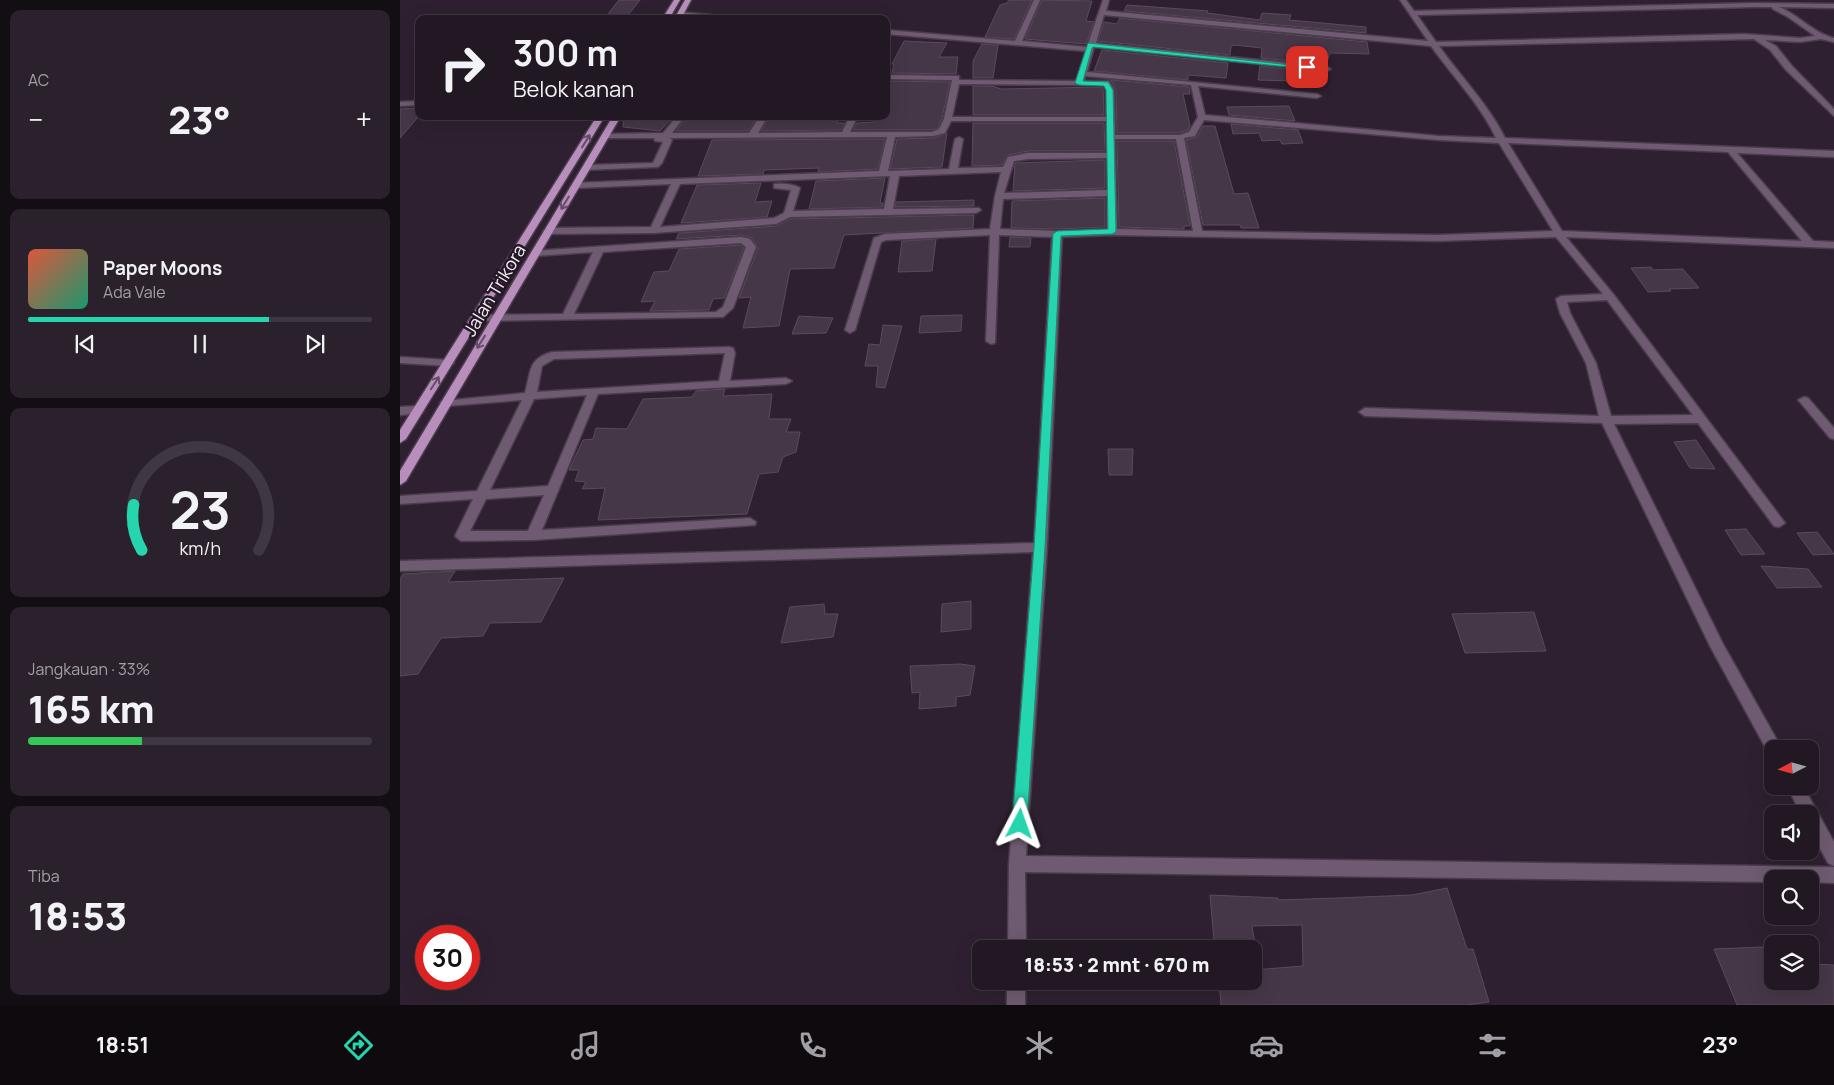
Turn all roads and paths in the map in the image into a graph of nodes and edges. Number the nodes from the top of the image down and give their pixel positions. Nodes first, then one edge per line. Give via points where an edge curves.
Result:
1 (677, 0) edge
2 (688, 0) edge
3 (1037, 0) edge
4 (1106, 0) edge
5 (1403, 0) edge
6 (1733, 3) edge
7 (1755, 5) junction
8 (1834, 6) edge
9 (1102, 13) junction
10 (1413, 13) junction
11 (668, 15) edge
12 (679, 15) edge
13 (890, 32) edge
14 (1753, 36) junction
15 (1820, 37) junction
16 (1834, 40) edge
17 (1018, 43) junction
18 (1435, 44) junction
19 (1090, 47) junction
20 (1327, 69) dead end
21 (1082, 74) junction
22 (890, 77) edge
23 (957, 82) junction
24 (1079, 83) junction
25 (1194, 83) junction
26 (1318, 96) dead end
27 (400, 104) edge
28 (415, 104) edge
29 (1834, 114) edge
30 (1202, 117) junction
31 (948, 119) junction
32 (1110, 119) junction
33 (600, 120) edge
34 (615, 120) edge
35 (678, 120) edge
36 (761, 120) edge
37 (852, 120) edge
38 (845, 134) junction
39 (752, 135) junction
40 (665, 136) junction
41 (891, 137) dead end
42 (1110, 137) junction
43 (1180, 137) junction
44 (605, 138) junction
45 (959, 139) dead end
46 (1502, 139) junction
47 (1730, 149) junction
48 (1834, 154) edge
49 (1111, 156) junction
50 (587, 168) junction
51 (1006, 169) junction
52 (953, 172) junction
53 (883, 174) junction
54 (895, 174) junction
55 (576, 184) junction
56 (674, 185) junction
57 (1110, 193) junction
58 (1000, 196) junction
59 (976, 210) dead end
60 (888, 212) junction
61 (788, 214) junction
62 (654, 230) junction
63 (548, 231) junction
64 (995, 232) junction
65 (1112, 232) junction
66 (1198, 232) junction
67 (1057, 234) junction
68 (1560, 234) junction
69 (1810, 244) junction
70 (1834, 245) edge
71 (599, 249) junction
72 (535, 253) junction
73 (1610, 297) junction
74 (477, 318) junction
75 (497, 318) junction
76 (567, 318) junction
77 (850, 330) dead end
78 (991, 341) dead end
79 (400, 360) edge
80 (448, 363) junction
81 (786, 381) dead end
82 (724, 383) junction
83 (594, 391) junction
84 (530, 396) junction
85 (1804, 400) dead end
86 (446, 403) junction
87 (418, 410) junction
88 (400, 411) edge
89 (1365, 412) dead end
90 (1702, 419) junction
91 (1606, 420) junction
92 (1834, 436) edge
93 (400, 439) edge
94 (400, 481) edge
95 (553, 490) junction
96 (481, 494) junction
97 (400, 500) edge
98 (750, 522) dead end
99 (1779, 523) dead end
100 (533, 535) junction
101 (1040, 547) junction
102 (400, 566) edge
103 (1769, 740) edge
104 (1819, 830) edge
105 (1834, 858) edge
106 (1017, 864) junction
107 (1834, 875) edge
108 (1016, 940) edge
109 (1016, 990) edge
110 (1016, 1005) edge

1 - 11 main road
2 - 12 main road
3 - 17 street
4 - 9 street
5 - 10 street
6 - 7 street
6 - 10 street
7 - 8 street
7 - 15 street via 1787,12
9 - 18 street
9 - 19 street
10 - 18 street
13 - 17 street
14 - 15 street
14 - 18 street
14 - 29 street via 1773,48
15 - 16 street
17 - 19 street
18 - 46 street via 1454,73 1490,116
19 - 20 street
19 - 21 street
21 - 24 street
21 - 25 street
22 - 23 street via 956,78
23 - 24 street
23 - 31 street
24 - 32 street via 1097,82 1108,86
25 - 26 street
25 - 30 street
27 - 28 street
30 - 43 street via 1192,134
30 - 46 street via 1374,134
31 - 32 street
31 - 38 street via 937,134
32 - 42 street
74 -> 33 main road, Jalan Trikora
34 - 44 main road, Jalan Trikora
35 - 40 street
36 - 39 street
37 - 38 street
38 - 39 street
39 - 40 street
40 - 44 street
41 - 53 street
42 - 43 street
42 - 49 street
43 - 66 street
44 - 50 main road, Jalan Trikora
44 - 50 street via 668,140 658,163 654,165
45 - 52 street
46 - 47 street
46 - 68 street
47 - 48 street
47 - 69 street
49 - 51 street via 1018,156 1011,159
49 - 57 street
50 - 55 main road, Jalan Trikora
51 - 52 street
51 - 58 street
52 - 54 street
53 - 54 street
53 - 56 street
54 - 60 street
55 - 56 street
55 -> 63 main road, Jalan Trikora
56 - 61 street via 794,186
56 - 62 street
57 - 58 street
57 - 65 street
58 - 64 street
59 - 60 street
60 - 61 street
61 - 62 street via 783,219 765,223
62 - 63 street
63 - 72 main road, Jalan Trikora
64 - 67 street
64 - 77 street via 884,237 877,240
64 - 78 street
65 - 66 street
65 - 67 street
66 - 68 street via 1437,238
67 - 101 street
68 - 69 street
68 - 73 street
69 - 70 street
71 - 72 street
71 - 76 street
71 - 76 street via 741,240 747,241 751,247 728,308 719,315
72 - 75 main road, Jalan Trikora
73 - 90 street
73 - 91 street via 1561,299 1591,363
74 - 75 street
74 - 80 main road, Jalan Trikora
75 - 76 street
75 -> 86 main road, Jalan Trikora
79 - 80 street
87 -> 80 main road, Jalan Trikora
81 - 82 street
82 - 83 street
82 - 84 street via 728,350 563,354 543,357 537,362
83 - 84 street
83 - 95 street
84 - 86 street
84 - 96 street
85 - 92 street
86 - 94 main road, Jalan Trikora
87 - 88 street
87 - 93 main road, Jalan Trikora
89 - 91 street
90 - 91 street
90 - 99 street
91 - 103 street via 1717,646
95 - 96 street
95 - 100 street
96 - 97 street
96 - 100 street via 462,538
98 - 100 street
101 - 102 street
101 - 106 street
104 - 105 street
106 - 107 street
106 - 108 street
109 - 110 street

